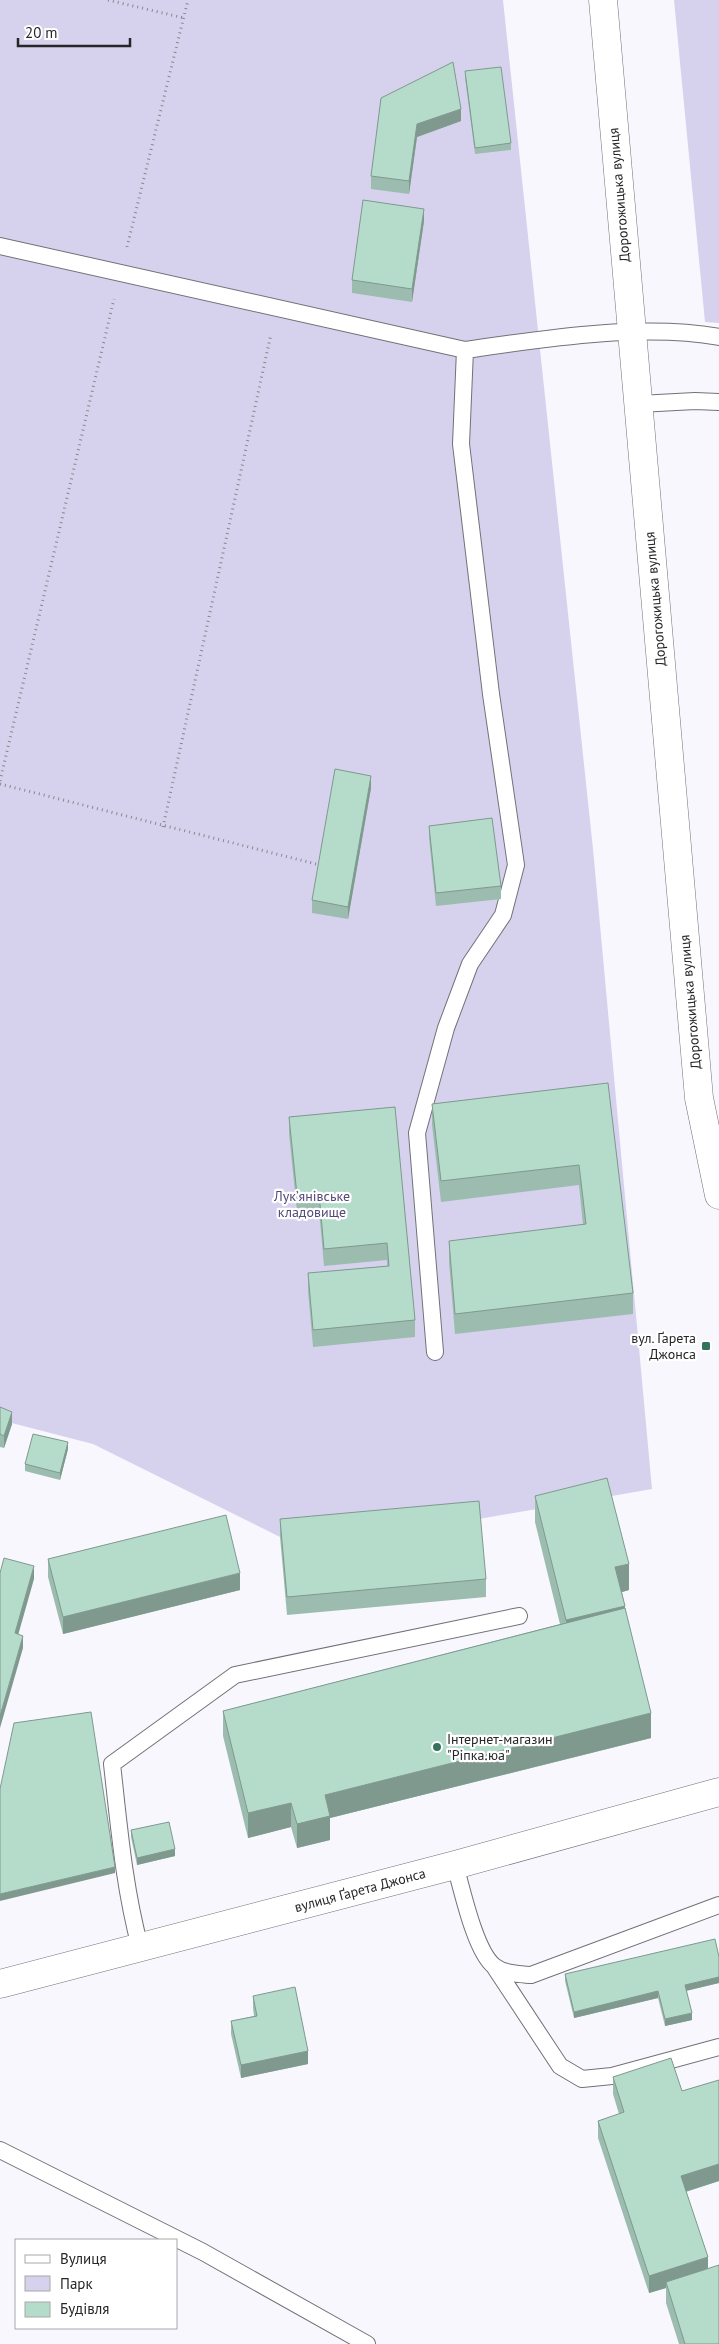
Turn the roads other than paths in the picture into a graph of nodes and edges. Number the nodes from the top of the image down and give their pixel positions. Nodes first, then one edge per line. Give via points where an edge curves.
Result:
1 (603, 0) edge
2 (0, 246) edge
3 (630, 333) junction
4 (719, 337) edge
5 (465, 350) junction
6 (719, 402) edge
7 (639, 404) junction
8 (719, 1196) edge
9 (435, 1352) dead end
10 (519, 1616) dead end
11 (719, 1792) edge
12 (456, 1865) junction
13 (719, 1905) edge
14 (140, 1947) junction
15 (494, 1966) junction
16 (0, 1984) edge
17 (719, 2047) edge
18 (0, 2150) edge
19 (177, 2239) edge
20 (178, 2239) edge
21 (368, 2344) edge

1 - 3 street, Дорогожицька вулиця
2 - 5 lane
3 - 4 lane via 690,332
3 - 5 lane
3 - 7 street, Дорогожицька вулиця
5 - 9 lane via 461,444 491,694 516,865 503,915 470,964 446,1028 418,1133
6 - 7 lane
7 - 8 street, Дорогожицька вулиця via 698,1088
10 - 14 lane via 235,1675 112,1764 124,1874
11 - 12 street, вулиця Ґарета Джонса
12 - 14 street, вулиця Ґарета Джонса
12 - 15 lane via 479,1944
13 - 15 lane via 531,1975 513,1974
14 - 16 street, вулиця Ґарета Джонса
15 - 17 lane via 560,2066 582,2079 612,2076
18 - 19 lane
20 - 21 lane

